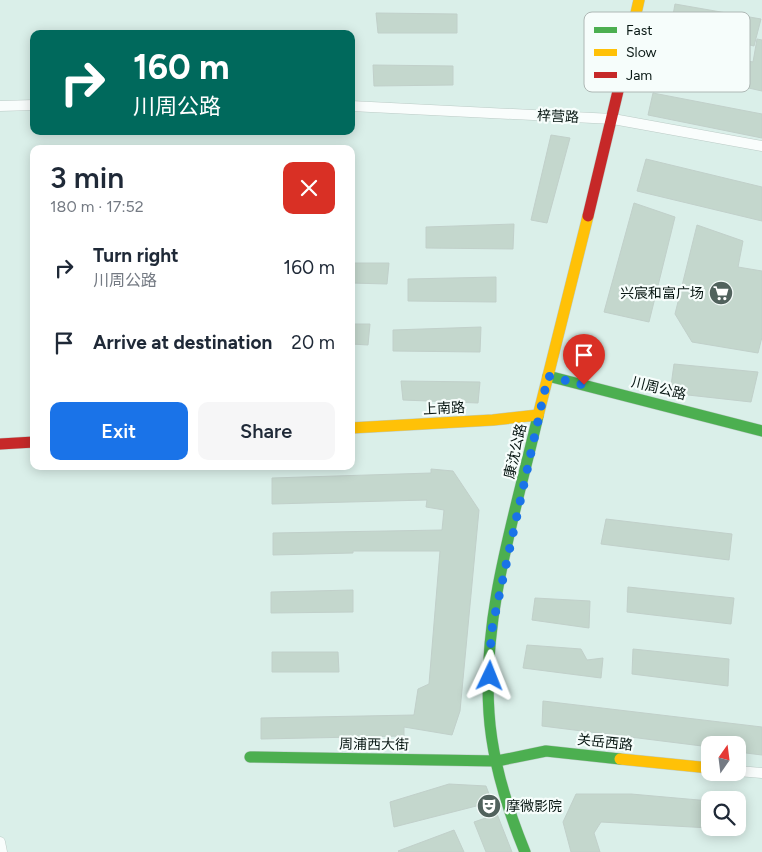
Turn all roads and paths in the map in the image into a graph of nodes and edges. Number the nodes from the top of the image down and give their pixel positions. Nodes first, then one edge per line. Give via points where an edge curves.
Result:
1 (619, 92) edge
2 (30, 105) edge
3 (0, 106) edge
4 (355, 106) edge
5 (613, 119) junction
6 (762, 146) edge
7 (548, 376) junction
8 (538, 415) junction
9 (355, 428) edge
10 (762, 431) edge
11 (30, 442) edge
12 (0, 444) edge
13 (250, 757) dead end
14 (497, 761) junction
15 (701, 767) edge
16 (746, 771) edge
17 (762, 773) edge
18 (0, 842) edge
19 (2, 852) edge
20 (525, 852) edge

1 - 5 street, 康沈公路
2 - 3 street
4 - 5 street, 梓营路
5 - 6 street, 梓营路
5 - 7 street, 康沈公路
7 - 8 street, 康沈公路
7 - 10 street, 川周公路
8 - 9 street, 上南路
8 - 14 street, 康沈公路 via 491,634 489,712
11 - 12 street
13 - 14 street, 周浦西大街
14 - 15 street, 关岳西路 via 546,752
14 - 20 street, 康沈公路
16 - 17 street
18 - 19 street

